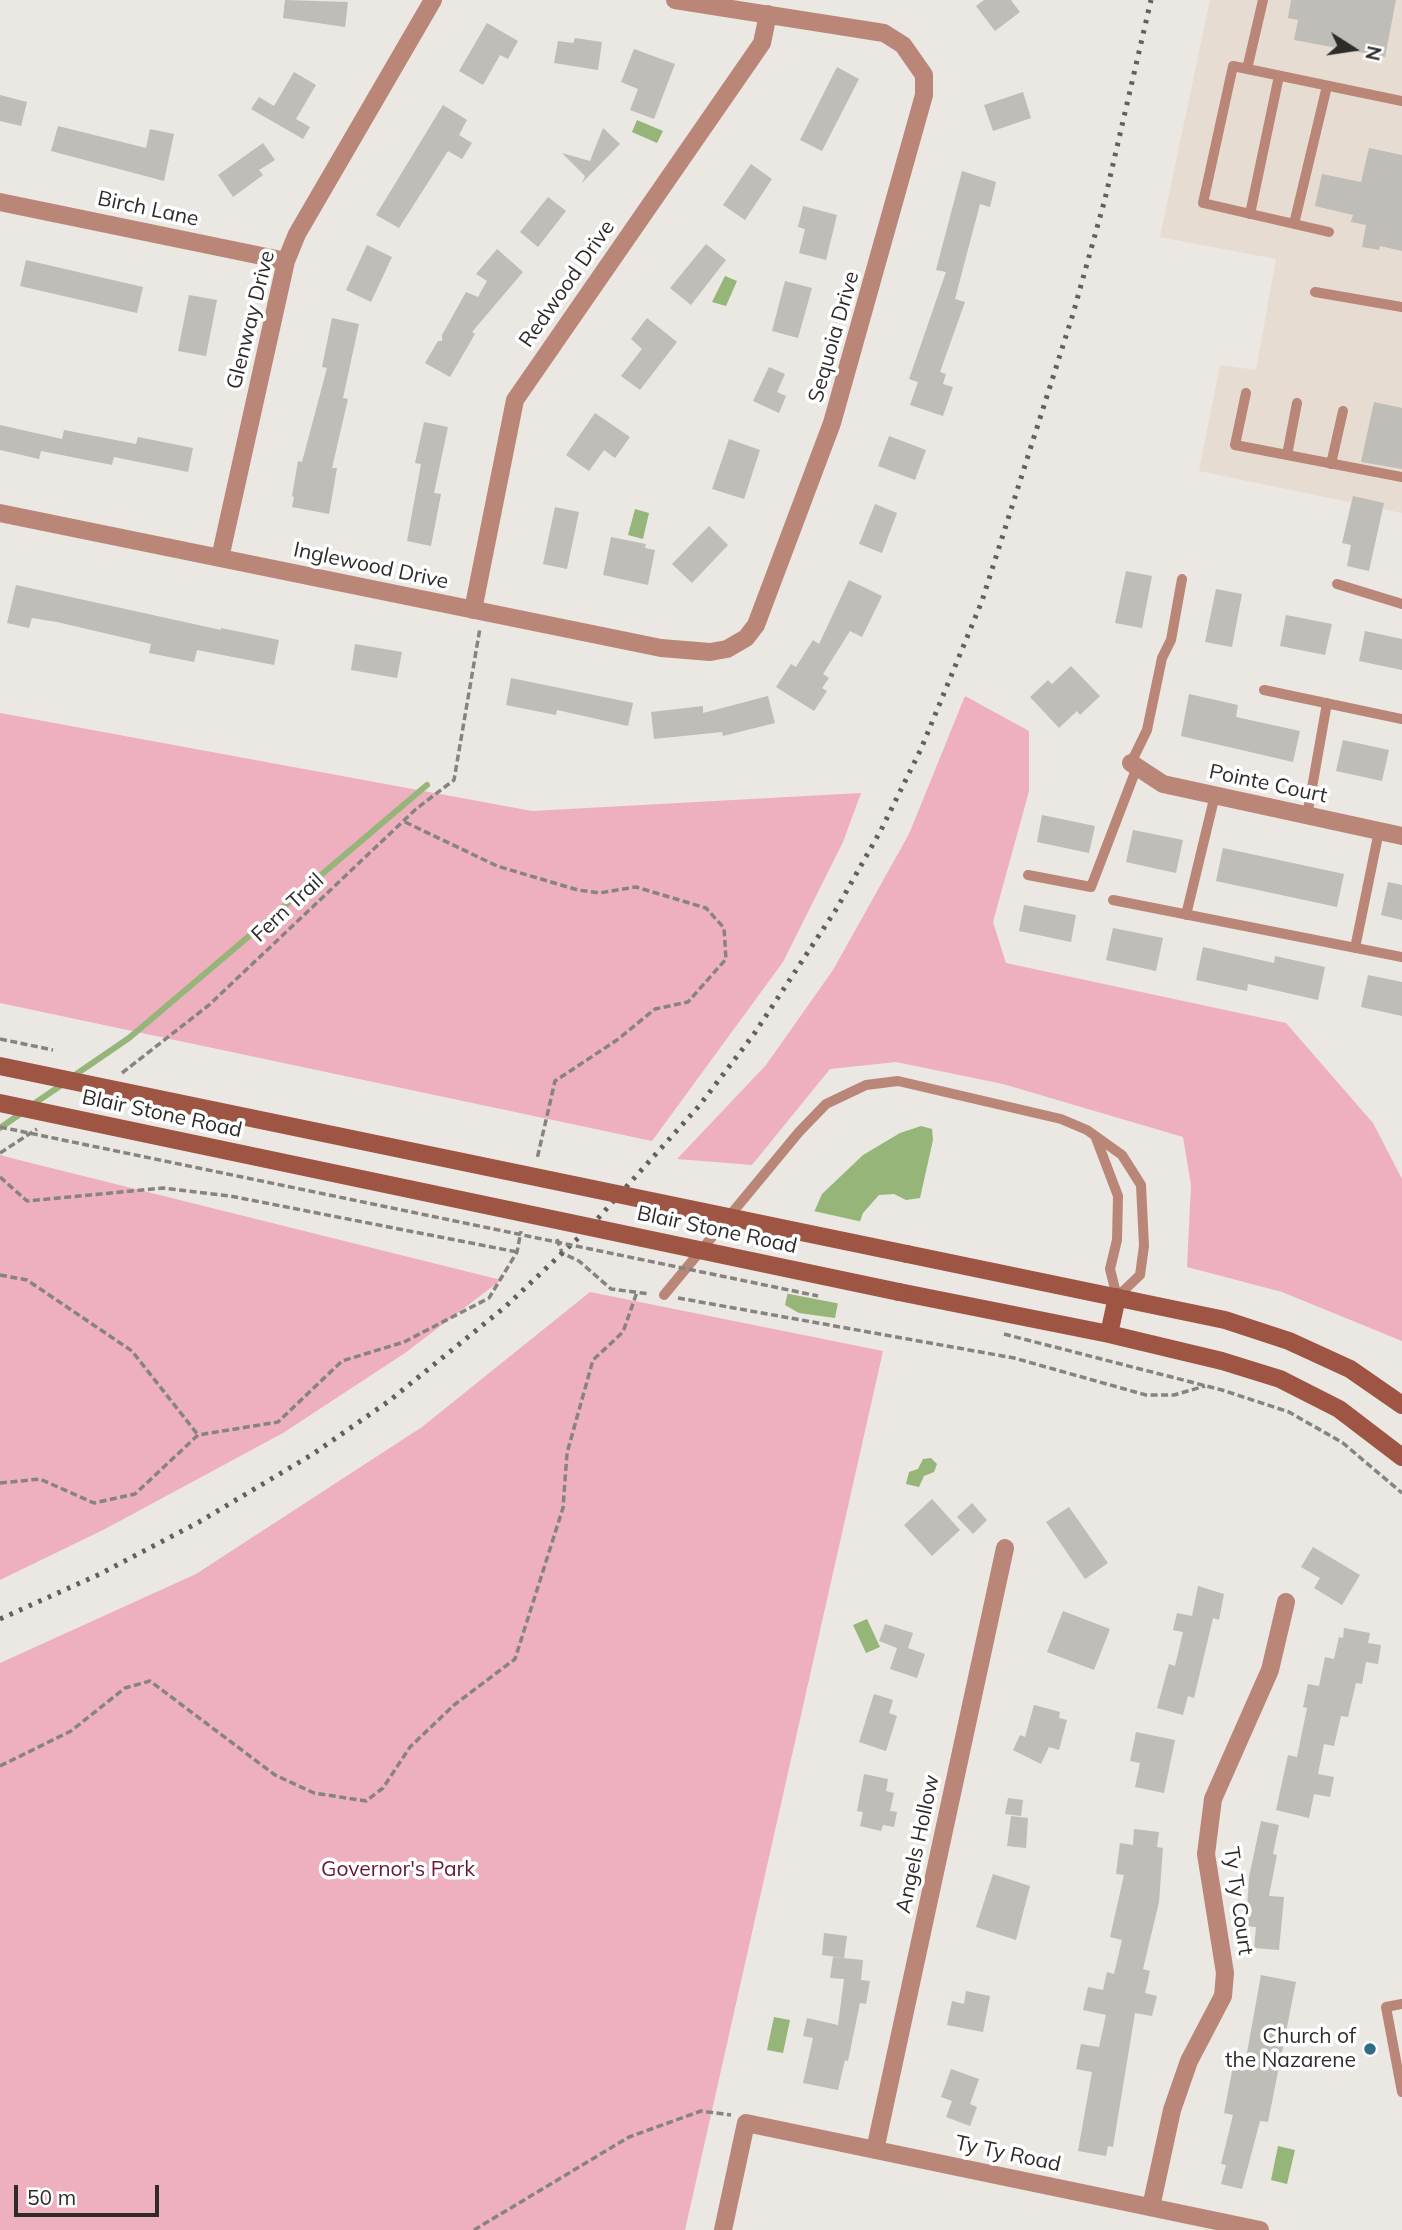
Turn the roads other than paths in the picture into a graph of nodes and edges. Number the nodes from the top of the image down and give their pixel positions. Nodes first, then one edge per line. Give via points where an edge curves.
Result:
1 (433, 0) edge
2 (675, 0) edge
3 (1263, 0) edge
4 (768, 14) junction
5 (1247, 69) junction
6 (1279, 76) junction
7 (1327, 86) junction
8 (1402, 102) edge
9 (0, 202) edge
10 (1250, 214) junction
11 (1294, 224) junction
12 (1329, 232) dead end
13 (286, 261) junction
14 (1315, 292) dead end
15 (1402, 307) edge
16 (1246, 393) dead end
17 (1297, 403) dead end
18 (1342, 411) dead end
19 (1287, 455) junction
20 (1331, 464) junction
21 (1402, 477) edge
22 (0, 513) edge
23 (220, 558) junction
24 (1182, 579) dead end
25 (1337, 584) dead end
26 (1402, 604) edge
27 (477, 611) junction
28 (734, 646) joint
29 (1264, 690) dead end
30 (1327, 703) junction
31 (1402, 719) edge
32 (1134, 765) junction
33 (1215, 795) junction
34 (1307, 816) junction
35 (1379, 831) junction
36 (1402, 836) edge
37 (1028, 876) dead end
38 (1113, 900) dead end
39 (1186, 915) junction
40 (1355, 948) junction
41 (1402, 957) edge
42 (0, 1066) edge
43 (0, 1103) edge
44 (1096, 1137) junction
45 (664, 1295) road end
46 (1117, 1297) junction
47 (1109, 1334) junction
48 (1402, 1405) edge
49 (1402, 1457) edge
50 (1004, 1548) dead end
51 (1286, 1602) dead end
52 (1402, 2004) edge
53 (1399, 2060) edge
54 (1402, 2092) edge
55 (875, 2150) junction
56 (1151, 2207) junction
57 (723, 2230) edge
58 (1260, 2230) edge

1 - 13 street, Glenway Drive
2 - 4 street
3 - 5 lane
4 - 27 street, Redwood Drive via 762,43 514,400
4 - 28 street, Sequoia Drive via 890,36 914,57 924,75 924,95 832,424 756,625
5 - 6 lane
5 - 10 lane via 1233,66 1203,202
6 - 7 lane
6 - 10 lane
7 - 8 lane
7 - 11 lane
9 - 13 street, Birch Lane
10 - 11 lane
11 - 12 lane
13 - 23 street, Glenway Drive
14 - 15 lane
16 - 19 lane via 1235,445
17 - 19 lane
18 - 20 lane
19 - 20 lane
20 - 21 lane
22 - 23 street, Inglewood Drive
23 - 27 street, Inglewood Drive
24 - 32 lane via 1171,640 1161,659 1147,730
25 - 26 lane
27 - 28 street, Inglewood Drive via 660,648 710,652
29 - 30 lane
30 - 31 lane
30 - 34 lane
32 - 33 street, Pointe Court via 1163,784
32 - 37 lane via 1091,887
33 - 34 street, Pointe Court
33 - 39 lane
34 - 35 street, Pointe Court
35 - 36 street, Pointe Court
35 - 40 lane
38 - 39 lane
39 - 40 lane
40 - 41 lane
42 - 46 main road, Blair Stone Road, bridge
43 - 47 main road, Blair Stone Road, bridge
44 - 45 lane via 1061,1119 898,1081 866,1085 826,1104
44 - 46 lane via 1118,1196 1110,1269
44 - 46 lane via 1122,1155 1141,1185 1144,1246 1140,1275
46 - 47 main road
46 - 48 main road, Blair Stone Road via 1225,1320 1289,1341 1350,1369
47 - 49 main road, Blair Stone Road via 1280,1379 1339,1409
50 - 55 street, Angels Hollow
51 - 56 street, Ty Ty Court via 1270,1670 1213,1799 1206,1854 1225,1973 1223,1996 1189,2061 1172,2110
52 - 53 lane via 1386,2007
53 - 54 lane
55 - 56 street, Ty Ty Road
55 - 57 street, Ty Ty Road via 746,2123
56 - 58 street, Ty Ty Road

